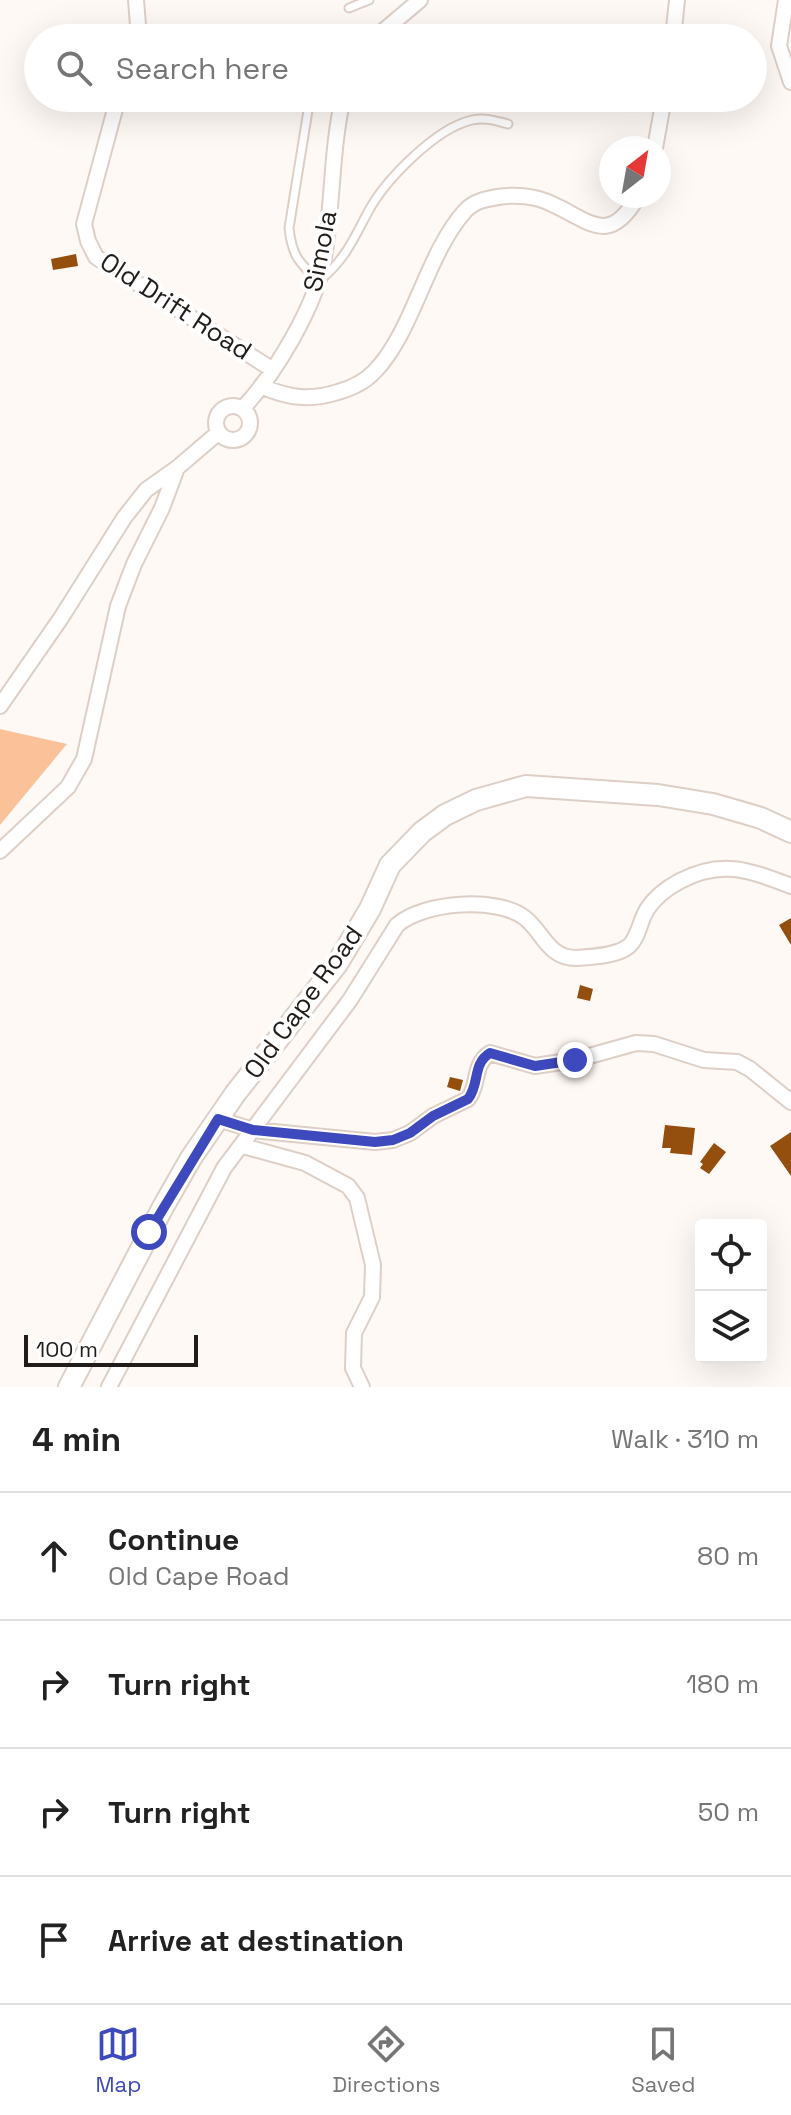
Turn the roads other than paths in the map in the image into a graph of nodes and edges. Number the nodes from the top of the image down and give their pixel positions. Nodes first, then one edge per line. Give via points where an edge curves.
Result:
1 (136, 0) edge
2 (369, 0) edge
3 (420, 0) edge
4 (677, 0) edge
5 (786, 0) edge
6 (349, 8) dead end
7 (138, 24) edge
8 (392, 24) edge
9 (674, 24) edge
10 (791, 82) edge
11 (114, 112) edge
12 (308, 112) edge
13 (340, 112) edge
14 (661, 112) edge
15 (508, 124) dead end
16 (657, 136) edge
17 (630, 208) edge
18 (319, 281) junction
19 (273, 370) junction
20 (260, 389) junction
21 (243, 408) junction
22 (219, 432) junction
23 (177, 468) junction
24 (0, 706) edge
25 (791, 832) edge
26 (0, 851) edge
27 (791, 886) edge
28 (791, 1102) edge
29 (218, 1119) junction
30 (253, 1130) junction
31 (243, 1146) junction
32 (69, 1387) edge
33 (109, 1387) edge
34 (362, 1387) edge

1 - 7 street
2 - 6 lane
3 - 8 street
4 - 9 street
5 - 10 street via 779,46
11 - 19 street, Old Drift Road via 84,224 96,257
12 - 18 lane via 289,228 291,249
13 - 18 street, Simola
14 - 16 street
15 - 18 lane via 470,120 435,136 400,171 369,210 336,267
17 - 20 street via 608,225 590,225 531,197 480,200 466,210 447,239 375,372 354,387 326,396 297,399
18 - 19 street, Simola
19 - 20 street, Simola
20 - 21 street, Simola
21 - 22 street via 230,406 219,413
21 - 22 street via 250,426 242,437 229,439
22 - 23 street
23 - 24 street via 146,490 124,518
23 - 26 street via 118,606 84,759 68,787
25 - 29 street, Old Cape Road via 713,804 593,789 526,786 445,815 390,865 343,955
27 - 30 street via 735,868 696,873 658,896 625,949 574,958 554,952 524,917 492,905 467,904 407,917
28 - 30 street via 737,1062 704,1060 636,1043 535,1066 490,1053 481,1059 468,1099 393,1140
29 - 30 street
29 - 32 street, Old Cape Road via 163,1207
30 - 31 street
31 - 33 street via 224,1168
31 - 34 street via 305,1163 348,1186 357,1198 373,1265 372,1297 354,1333 353,1368

